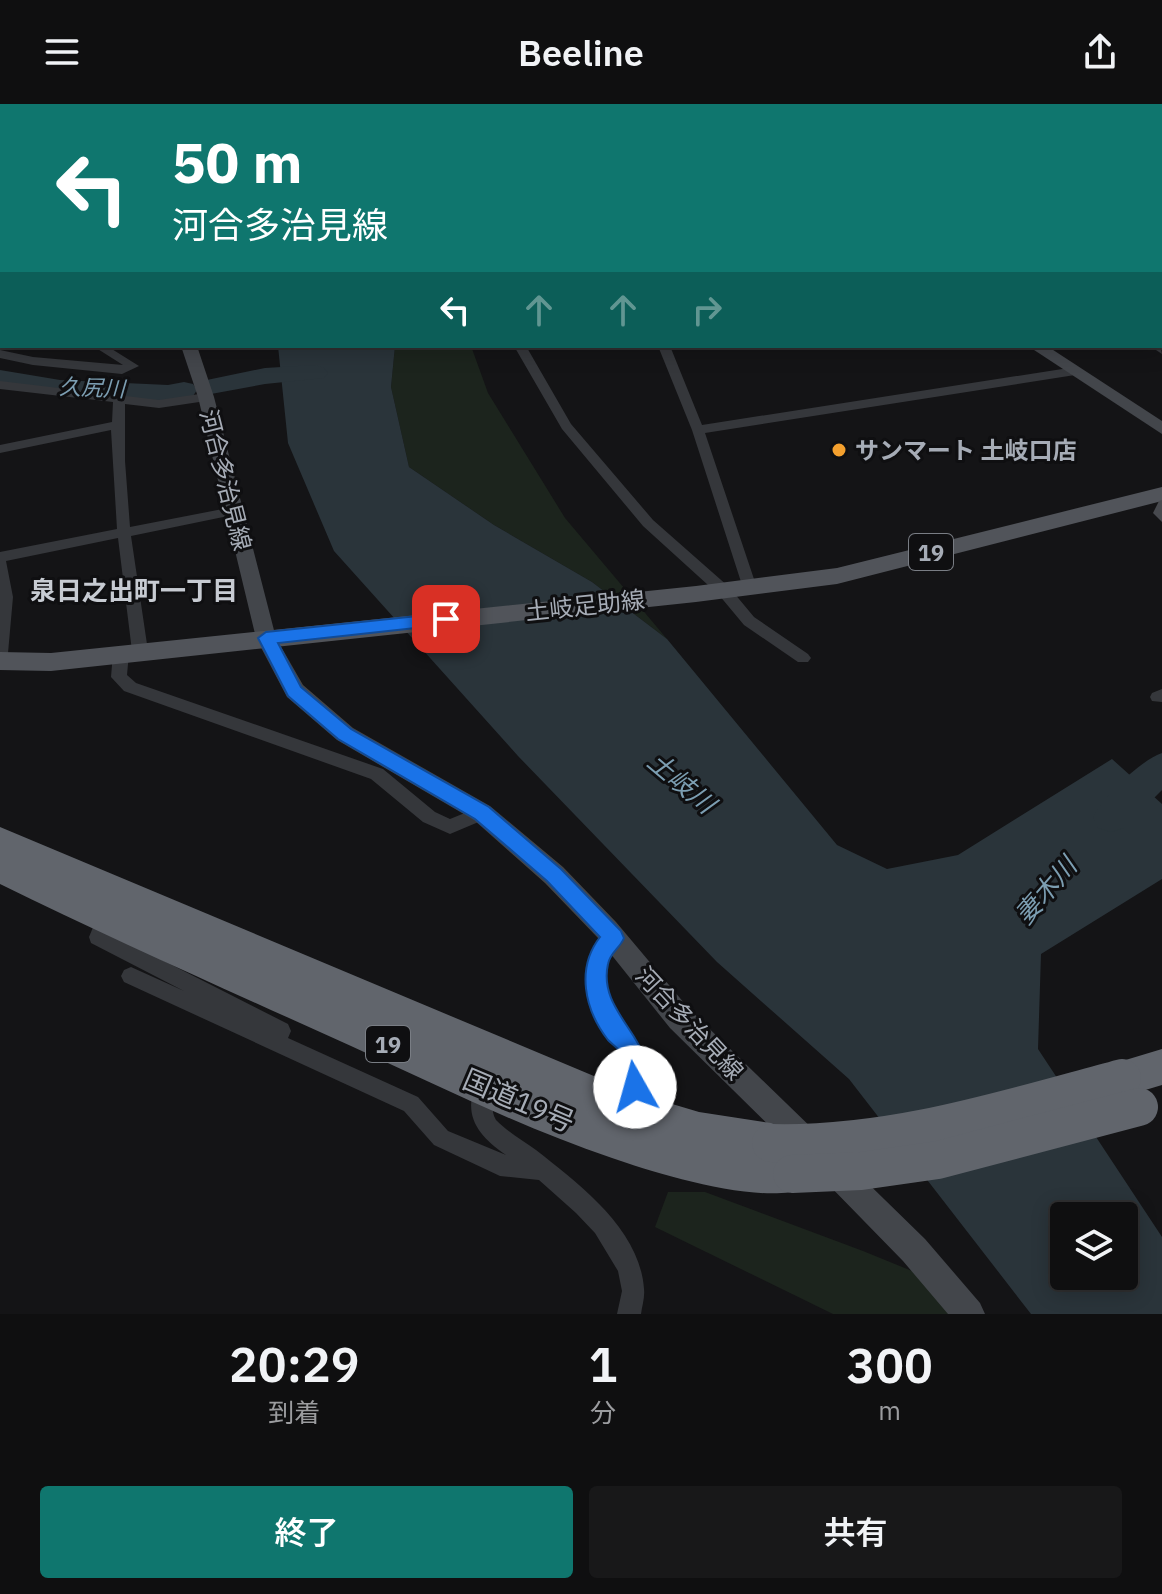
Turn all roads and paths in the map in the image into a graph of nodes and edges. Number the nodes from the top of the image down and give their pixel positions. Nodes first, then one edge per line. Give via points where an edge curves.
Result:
1 (102, 348) edge
2 (190, 348) edge
3 (521, 348) edge
4 (665, 348) edge
5 (1039, 348) edge
6 (0, 354) edge
7 (1075, 371) junction
8 (0, 385) edge
9 (206, 397) junction
10 (119, 399) junction
11 (117, 425) junction
12 (1162, 429) edge
13 (698, 430) junction
14 (0, 449) edge
15 (1162, 494) edge
16 (233, 511) junction
17 (125, 533) junction
18 (0, 559) edge
19 (750, 588) junction
20 (724, 591) junction
21 (266, 638) junction
22 (130, 652) junction
23 (0, 653) edge
24 (803, 658) dead end
25 (0, 661) edge
26 (482, 813) junction
27 (0, 841) edge
28 (0, 868) edge
29 (106, 919) junction
30 (613, 938) junction
31 (131, 976) dead end
32 (276, 1043) junction
33 (1162, 1067) edge
34 (484, 1087) junction
35 (1141, 1095) edge
36 (632, 1111) junction
37 (781, 1159) junction
38 (543, 1170) junction
39 (629, 1314) edge
40 (969, 1314) edge

1 - 6 street via 133,366 122,370
2 - 9 main road, 河合多治見線
3 - 20 street via 566,426 648,523
4 - 13 street
5 - 7 main road
7 - 12 main road
7 - 13 street
8 - 10 street
9 - 10 street via 159,404
9 - 16 main road, 河合多治見線
10 - 11 street
11 - 14 street
11 - 17 street
13 - 19 street
15 - 19 main road, 土岐足助線 / 19 via 837,576
16 - 17 street
16 - 21 main road, 河合多治見線
17 - 18 street
17 - 22 street
18 - 23 street via 6,597
19 - 20 main road, 土岐足助線 / 19
20 - 21 main road, 土岐足助線 / 19
20 - 24 street via 749,621
21 - 22 main road, 土岐足助線 / 19
21 - 26 main road, 河合多治見線 via 295,691 345,734
22 - 25 main road, 土岐足助線 / 19 via 51,662
22 - 26 street via 119,677 130,687 377,774 429,817 450,827
26 - 30 main road, 河合多治見線 via 554,875
27 - 36 highway, 国道19号 / 19
28 - 29 highway, 国道19号 / 19
29 - 32 street via 98,937 281,1031
29 - 34 highway, 国道19号 / 19
30 - 36 street via 602,949 595,986 604,1013 630,1046 636,1063
30 - 40 main road, 河合多治見線 via 680,1019 914,1250
31 - 32 street
32 - 38 street via 411,1104 441,1138 500,1165
33 - 35 highway, 国道19号 / 19
34 - 37 highway, 国道19号 / 19 via 613,1139 676,1158 734,1171
34 - 38 street via 480,1105 486,1126
35 - 37 highway, 国道19号 / 19, bridge via 938,1160 861,1171
36 - 37 highway, 国道19号 / 19
38 - 39 street via 619,1244 632,1278

